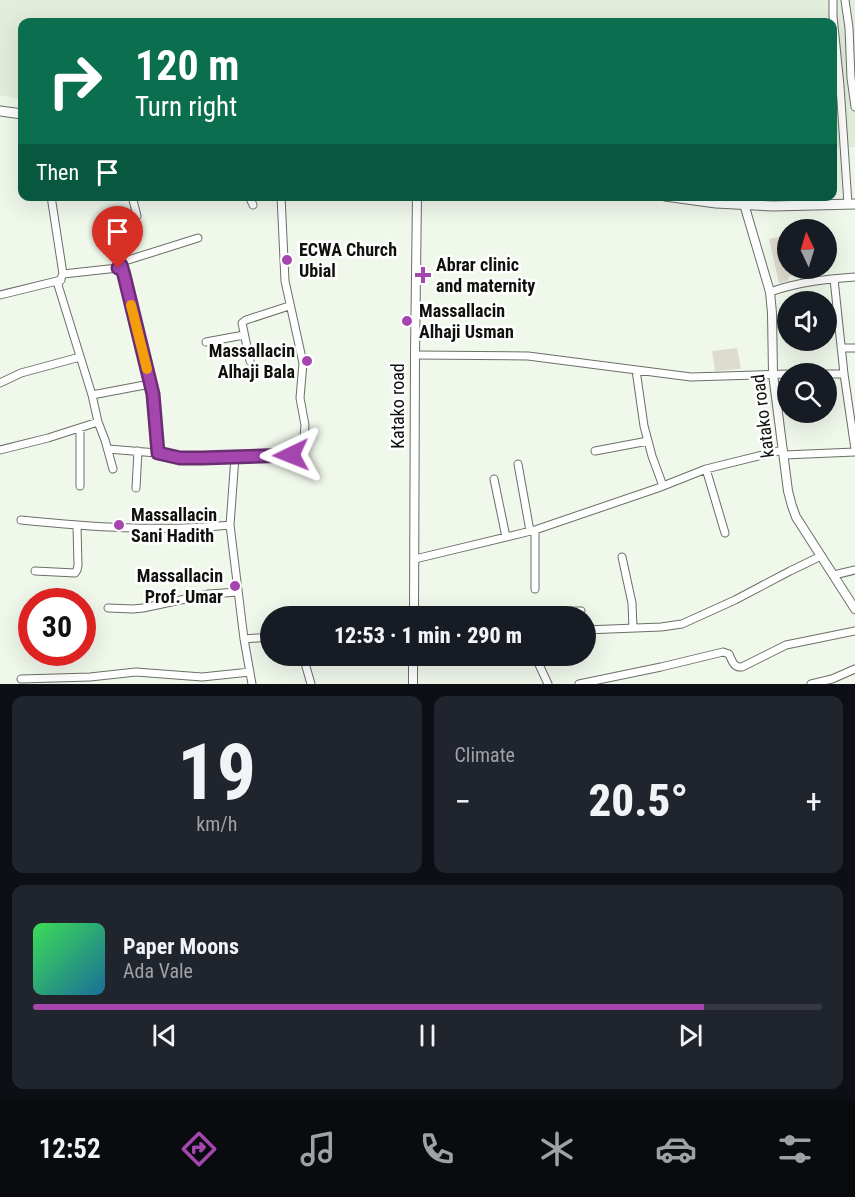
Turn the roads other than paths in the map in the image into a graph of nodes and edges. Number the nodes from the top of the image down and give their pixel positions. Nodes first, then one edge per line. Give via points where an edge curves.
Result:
1 (833, 0) edge
2 (845, 0) edge
3 (833, 18) edge
4 (837, 56) edge
5 (855, 107) edge
6 (0, 111) edge
7 (18, 113) edge
8 (52, 201) edge
9 (133, 201) edge
10 (251, 201) edge
11 (281, 201) edge
12 (417, 201) edge
13 (701, 201) edge
14 (744, 204) junction
15 (852, 204) edge
16 (253, 205) dead end
17 (137, 216) dead end
18 (198, 238) dead end
19 (121, 265) junction
20 (62, 277) junction
21 (855, 277) edge
22 (834, 279) joint
23 (837, 279) edge
24 (770, 292) junction
25 (0, 295) edge
26 (289, 306) junction
27 (244, 335) junction
28 (206, 342) dead end
29 (841, 348) junction
30 (855, 348) edge
31 (415, 355) junction
32 (80, 357) junction
33 (250, 361) dead end
34 (636, 370) junction
35 (773, 374) junction
36 (777, 374) edge
37 (837, 374) edge
38 (844, 374) junction
39 (0, 383) edge
40 (150, 384) junction
41 (93, 395) junction
42 (98, 422) junction
43 (80, 428) junction
44 (648, 441) junction
45 (108, 449) junction
46 (0, 450) edge
47 (138, 451) junction
48 (594, 451) dead end
49 (855, 451) edge
50 (158, 453) junction
51 (783, 453) junction
52 (235, 457) junction
53 (518, 464) dead end
54 (113, 469) dead end
55 (706, 469) junction
56 (494, 478) dead end
57 (80, 486) dead end
58 (663, 486) junction
59 (135, 488) dead end
60 (21, 520) dead end
61 (230, 525) junction
62 (77, 526) junction
63 (532, 531) junction
64 (725, 532) dead end
65 (506, 537) junction
66 (821, 556) junction
67 (622, 557) dead end
68 (415, 559) junction
69 (855, 570) edge
70 (35, 571) dead end
71 (834, 574) junction
72 (535, 589) dead end
73 (238, 592) junction
74 (414, 606) edge
75 (108, 608) dead end
76 (855, 609) edge
77 (633, 628) junction
78 (596, 630) edge
79 (855, 631) edge
80 (260, 638) edge
81 (244, 639) junction
82 (306, 666) edge
83 (414, 666) edge
84 (539, 666) edge
85 (855, 669) edge
86 (250, 672) junction
87 (21, 679) dead end
88 (202, 681) edge
89 (252, 684) edge
90 (311, 684) edge
91 (413, 684) edge
92 (548, 684) edge
93 (579, 684) edge
94 (811, 684) edge

1 - 3 street
2 - 5 street
4 - 15 street
6 - 7 main road
8 - 20 street
9 - 17 street
10 - 16 street
11 - 26 street
12 - 31 street, Katako road
13 - 14 main road
14 - 15 main road
14 - 24 street, katako road
18 - 19 street
19 - 20 street
19 - 40 street
20 - 25 street
20 - 32 street via 58,285
21 - 23 street
22 - 24 street
22 - 29 street
24 - 35 street, katako road
26 - 27 street via 246,320 241,325
26 - 52 street via 303,363 303,450 291,455
27 - 28 street
27 - 33 street
29 - 30 street
29 - 38 street
31 - 34 street via 528,356
31 - 68 street, Katako road
32 - 39 street via 21,373
32 - 41 street
34 - 35 street via 691,377
34 - 44 street
35 - 36 street
35 - 51 street, katako road
37 - 38 street
38 - 49 street
40 - 41 street
40 - 50 street
41 - 42 street
42 - 43 street
42 - 45 street
43 - 46 street
43 - 57 street
44 - 48 street
44 - 58 street
45 - 47 street
45 - 54 street
47 - 50 street
47 - 59 street
49 - 51 street
50 - 52 street via 180,458
51 - 55 street
51 - 66 street, katako road via 796,517
52 - 61 street
53 - 63 street
55 - 58 street
55 - 64 street
56 - 65 street
58 - 63 street
60 - 62 street
61 - 62 street
61 - 73 street
62 - 70 street via 75,573
63 - 65 street
63 - 72 street
65 - 68 street
66 - 71 street, katako road
66 - 77 street via 682,624
67 - 77 street
68 - 74 street, Katako road
69 - 71 street
71 - 76 street, katako road
73 - 75 street via 143,608
73 - 81 street
77 - 78 street
79 - 93 street via 786,645 738,668 729,654 723,652
80 - 81 street
81 - 86 street
82 - 90 street
83 - 91 street
84 - 92 street
85 - 94 street
86 - 88 street
86 - 89 street
87 - 88 street via 136,672

